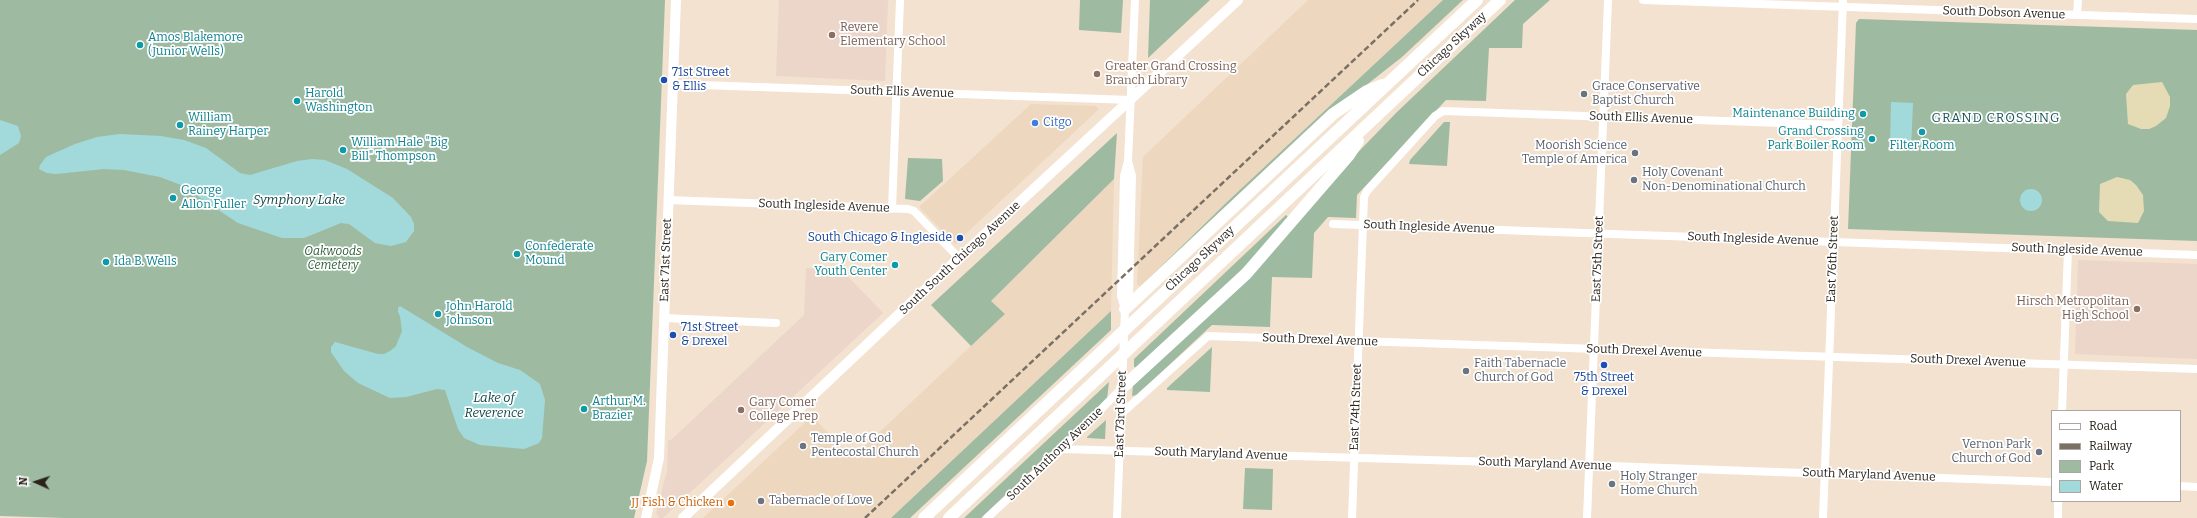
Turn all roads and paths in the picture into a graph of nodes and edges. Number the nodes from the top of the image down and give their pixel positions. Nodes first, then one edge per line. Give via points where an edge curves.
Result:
1 (676, 0) edge
2 (900, 0) edge
3 (1135, 0) edge
4 (1238, 0) edge
5 (1477, 0) edge
6 (1500, 0) edge
7 (1608, 0) edge
8 (1643, 0) edge
9 (2078, 0) edge
10 (1743, 2) edge
11 (1843, 4) edge
12 (2077, 15) junction
13 (2197, 19) edge
14 (1389, 82) junction
15 (673, 84) junction
16 (896, 92) junction
17 (1131, 100) junction
18 (1443, 111) joint
19 (1604, 117) junction
20 (1838, 125) junction
21 (1367, 126) junction
22 (668, 200) junction
23 (892, 209) junction
24 (1333, 224) dead end
25 (1363, 225) junction
26 (1599, 233) junction
27 (1833, 241) junction
28 (2068, 250) junction
29 (2197, 255) edge
30 (959, 258) junction
31 (1125, 309) junction
32 (664, 318) junction
33 (776, 323) dead end
34 (1359, 341) junction
35 (1594, 349) junction
36 (1829, 357) junction
37 (2063, 365) junction
38 (2197, 369) edge
39 (1122, 388) junction
40 (2062, 410) edge
41 (1121, 414) junction
42 (1062, 449) junction
43 (1120, 450) junction
44 (1354, 458) junction
45 (1589, 465) junction
46 (1825, 473) junction
47 (2051, 482) edge
48 (2181, 486) edge
49 (2197, 487) edge
50 (2058, 502) edge
51 (646, 518) edge
52 (683, 518) edge
53 (924, 518) edge
54 (949, 518) edge
55 (987, 518) edge
56 (1117, 518) edge
57 (1352, 518) edge
58 (1587, 518) edge
59 (1823, 518) edge
60 (2058, 518) edge

1 - 15 main road, East 71st Street
2 - 16 street
3 - 17 street, East 73rd Street
4 - 17 main road, South South Chicago Avenue
5 - 14 highway, Chicago Skyway
6 - 21 highway, Chicago Skyway
7 - 19 street, East 75th Street
8 - 10 street, South Dobson Avenue
9 - 12 street
10 - 11 street, South Dobson Avenue
11 - 12 street, South Dobson Avenue
11 - 20 street, East 76th Street
12 - 13 street, South Dobson Avenue
14 - 31 highway via 1367,91 1333,114
14 - 53 highway, Chicago Skyway
15 - 16 street, South Ellis Avenue
15 - 22 main road, East 71st Street
16 - 17 street, South Ellis Avenue
16 - 23 street
17 - 30 main road, South South Chicago Avenue
17 - 31 street, East 73rd Street via 1128,161 1124,176 1120,296
18 - 19 street, South Ellis Avenue
18 - 25 street, East 74th Street via 1435,116 1367,191 1364,197
19 - 20 street, South Ellis Avenue
19 - 26 street, East 75th Street
20 - 27 street, East 76th Street
21 - 39 highway via 1349,155 1266,253
21 - 54 highway, Chicago Skyway
22 - 23 street, South Ingleside Avenue
22 - 32 main road, East 71st Street
23 - 30 street, South Ingleside Avenue via 914,211
24 - 25 street, South Ingleside Avenue
25 - 26 street, South Ingleside Avenue
25 - 34 street, East 74th Street
26 - 27 street, South Ingleside Avenue
26 - 35 street, East 75th Street
27 - 28 street, South Ingleside Avenue
27 - 36 street, East 76th Street
28 - 29 street, South Ingleside Avenue
28 - 37 street
30 - 52 main road, South South Chicago Avenue
31 - 39 street, East 73rd Street
32 - 33 street
32 - 51 main road, East 71st Street via 659,458
34 - 35 street, South Drexel Avenue
34 - 41 street, South Drexel Avenue via 1208,336
34 - 44 street, East 74th Street
35 - 36 street, South Drexel Avenue
35 - 45 street, East 75th Street
36 - 37 street, South Drexel Avenue
36 - 46 street, East 76th Street
37 - 38 street, South Drexel Avenue
37 - 40 street
39 - 41 street, East 73rd Street
39 - 42 street, South Anthony Avenue
41 - 43 street, East 73rd Street
42 - 43 street, South Maryland Avenue
42 - 55 street, South Anthony Avenue
43 - 44 street, South Maryland Avenue
43 - 56 street, East 73rd Street
44 - 45 street, South Maryland Avenue
44 - 57 street, East 74th Street
45 - 46 street, South Maryland Avenue
45 - 58 street, East 75th Street
46 - 47 street, South Maryland Avenue
46 - 59 street, East 76th Street
48 - 49 street
50 - 60 street

